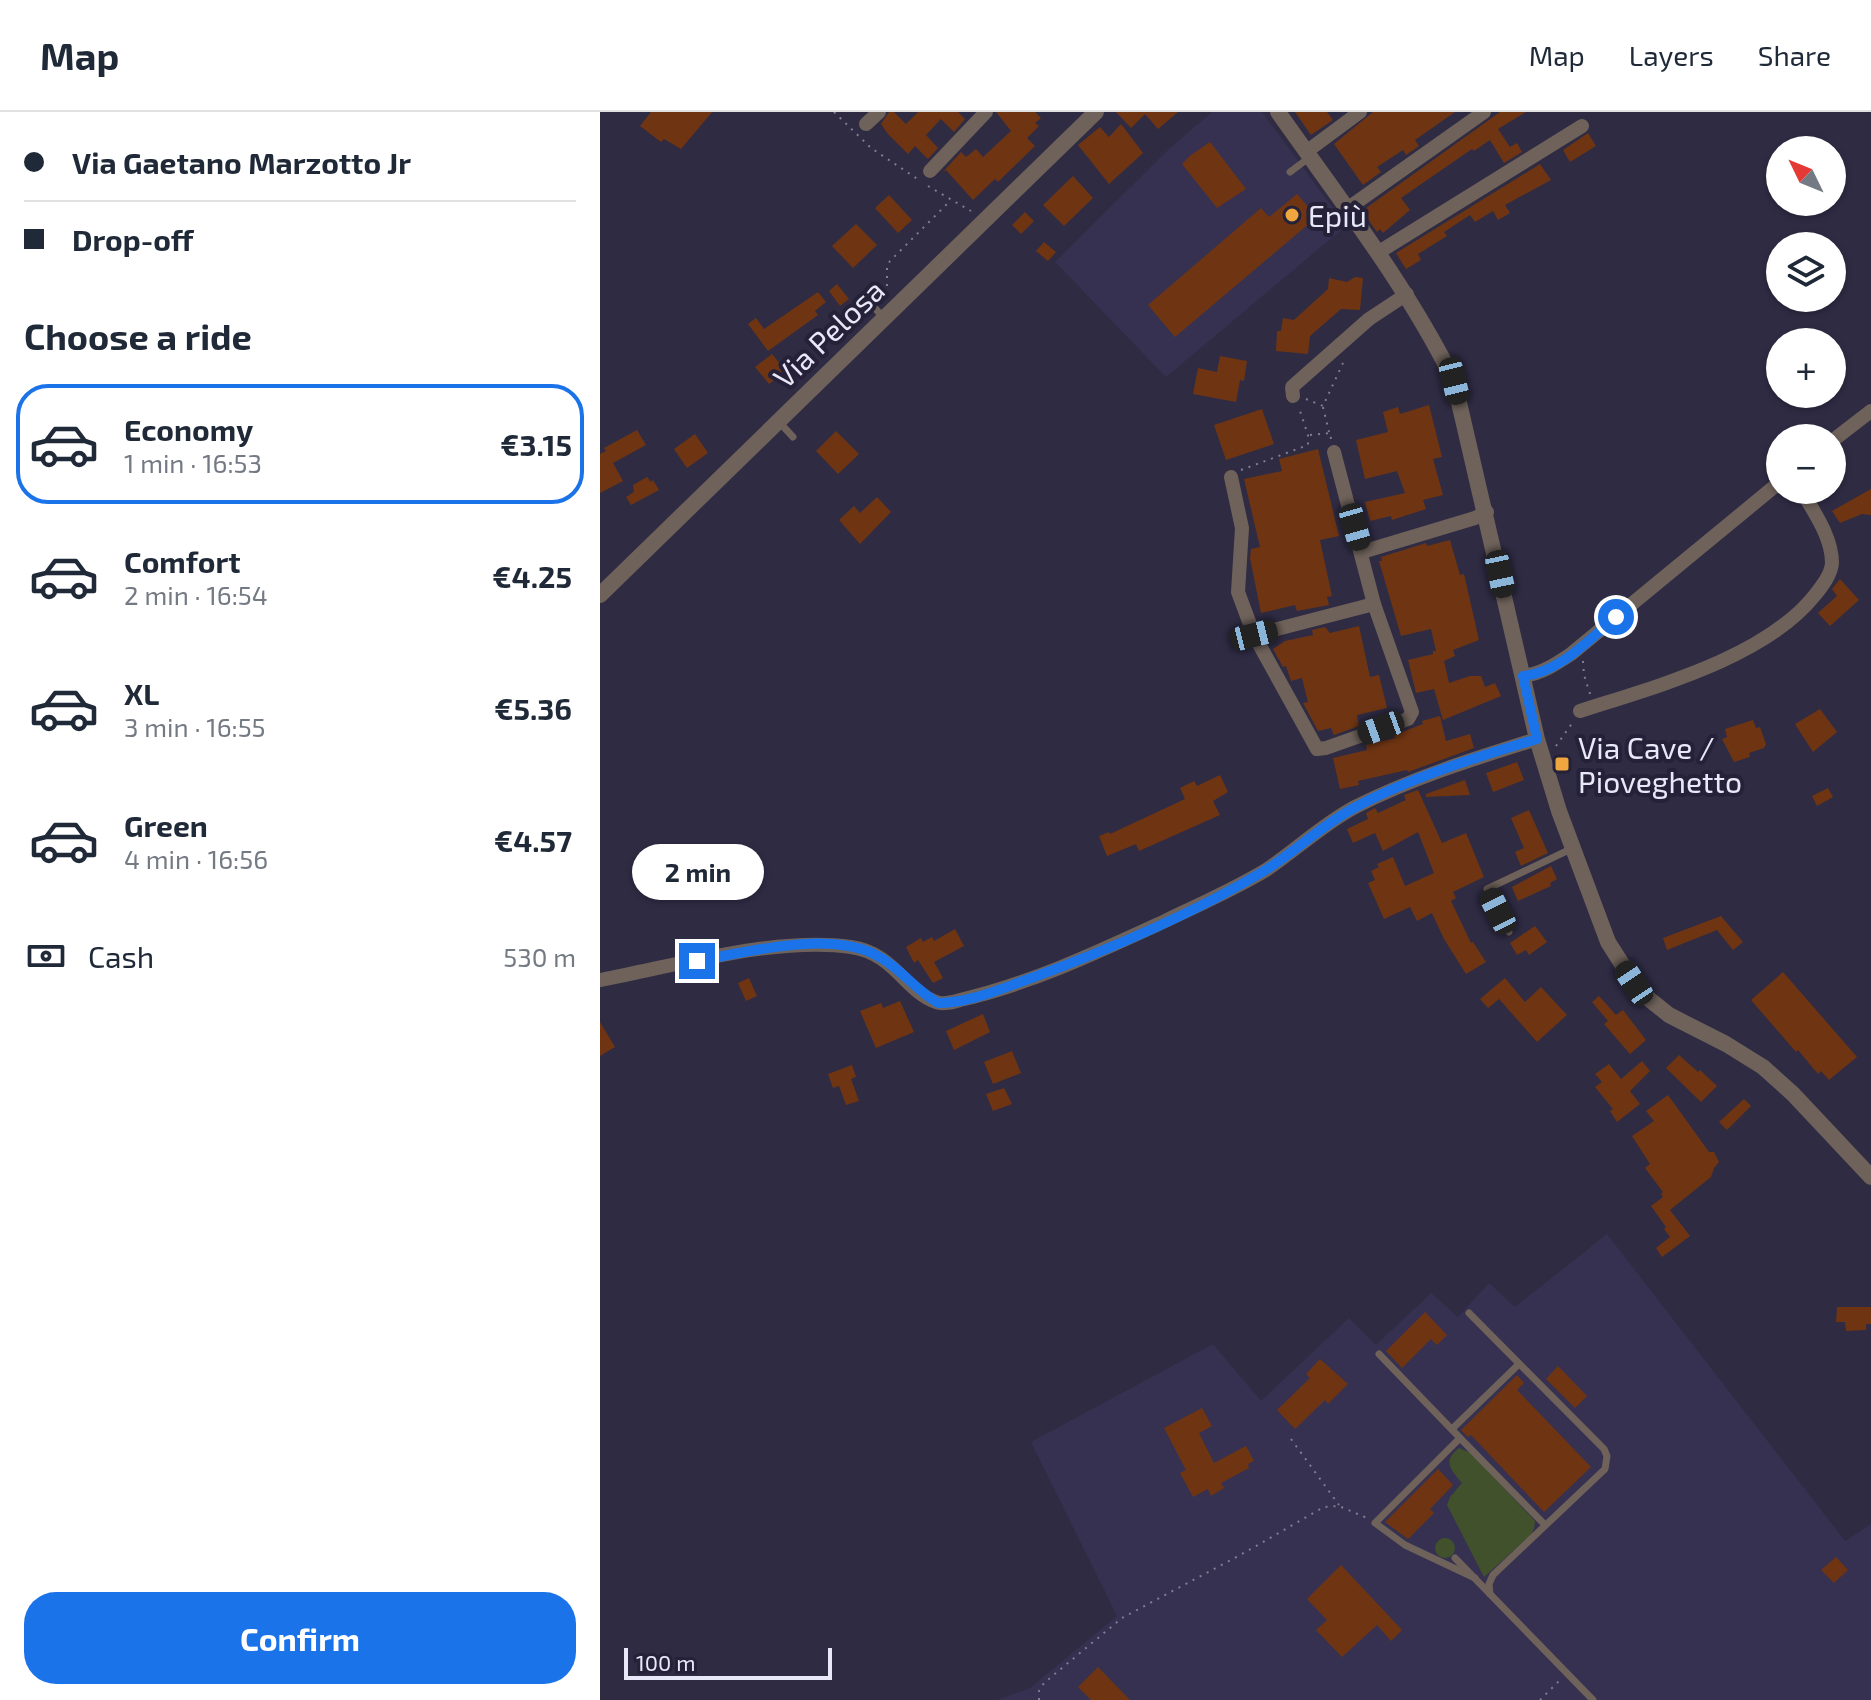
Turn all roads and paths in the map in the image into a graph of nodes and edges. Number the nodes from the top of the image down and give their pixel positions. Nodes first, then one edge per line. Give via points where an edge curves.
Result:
1 (834, 112) edge
2 (879, 112) edge
3 (986, 112) edge
4 (1096, 112) edge
5 (1278, 112) edge
6 (1360, 112) edge
7 (1484, 112) edge
8 (866, 124) dead end
9 (1582, 126) dead end
10 (1308, 155) junction
11 (930, 171) dead end
12 (1290, 172) dead end
13 (1347, 209) junction
14 (985, 220) junction
15 (1379, 252) junction
16 (1407, 294) junction
17 (871, 304) dead end
18 (884, 318) junction
19 (1343, 363) dead end
20 (1293, 396) junction
21 (1323, 406) junction
22 (1871, 411) edge
23 (774, 421) junction
24 (1846, 430) edge
25 (1330, 433) junction
26 (1308, 435) junction
27 (793, 437) dead end
28 (1334, 452) joint
29 (1231, 477) joint
30 (1766, 494) edge
31 (1809, 504) edge
32 (1487, 512) junction
33 (1362, 552) junction
34 (600, 595) edge
35 (1374, 604) junction
36 (1254, 635) junction
37 (1577, 661) dead end
38 (1523, 676) junction
39 (1587, 708) junction
40 (1537, 739) junction
41 (1544, 763) junction
42 (1573, 848) junction
43 (1509, 932) dead end
44 (600, 980) edge
45 (1871, 1177) edge
46 (1469, 1313) dead end
47 (1379, 1354) dead end
48 (1519, 1364) junction
49 (1452, 1429) junction
50 (1460, 1438) junction
51 (1291, 1439) dead end
52 (1339, 1506) junction
53 (1375, 1523) junction
54 (1545, 1525) junction
55 (1455, 1558) dead end
56 (1475, 1578) junction
57 (1490, 1594) junction
58 (1567, 1674) junction
59 (1039, 1700) edge
60 (1540, 1700) edge
61 (1593, 1700) edge

1 - 14 path via 871,148
2 - 8 street
3 - 11 street
4 - 14 street, Via Pelosa
5 - 10 street
6 - 10 street
7 - 13 street
9 - 15 street
10 - 12 lane
10 - 13 street
13 - 15 street
14 - 18 street, Via Pelosa
15 - 16 street
16 - 20 street via 1369,319 1292,387
16 - 32 street via 1454,381
17 - 18 lane
18 - 23 street, Via Pelosa
19 - 21 path
20 - 21 path
20 - 26 path
21 - 25 path
22 - 24 street
23 - 27 lane
23 - 34 street, Via Pelosa
25 - 26 path
25 - 28 path
26 - 29 path via 1308,445
28 - 33 street
29 - 36 street via 1242,528 1238,592
30 - 38 street via 1571,654
31 - 39 street via 1825,532 1832,566 1806,606 1729,658
32 - 33 street
32 - 38 street
33 - 35 street
35 - 36 street
35 - 36 street via 1412,712 1408,719 1326,748 1317,749
37 - 39 path via 1584,654
38 - 40 street
39 - 41 path
40 - 41 street
40 - 44 street via 1354,808 1247,881 1059,968 993,992 938,1003 875,955 821,944 749,951
41 - 42 street
42 - 43 lane via 1487,889
42 - 45 street via 1608,942 1641,991 1669,1015 1763,1067
46 - 48 lane
47 - 49 lane
48 - 49 lane
48 - 54 lane via 1607,1456 1605,1469
49 - 50 lane
50 - 53 lane
50 - 54 lane
51 - 52 path
52 - 53 path
52 - 59 path via 1324,1507 1122,1618 1044,1683
53 - 56 lane via 1405,1545
54 - 57 lane via 1493,1575
55 - 56 lane
56 - 57 lane
57 - 58 lane
58 - 60 path
58 - 61 lane

